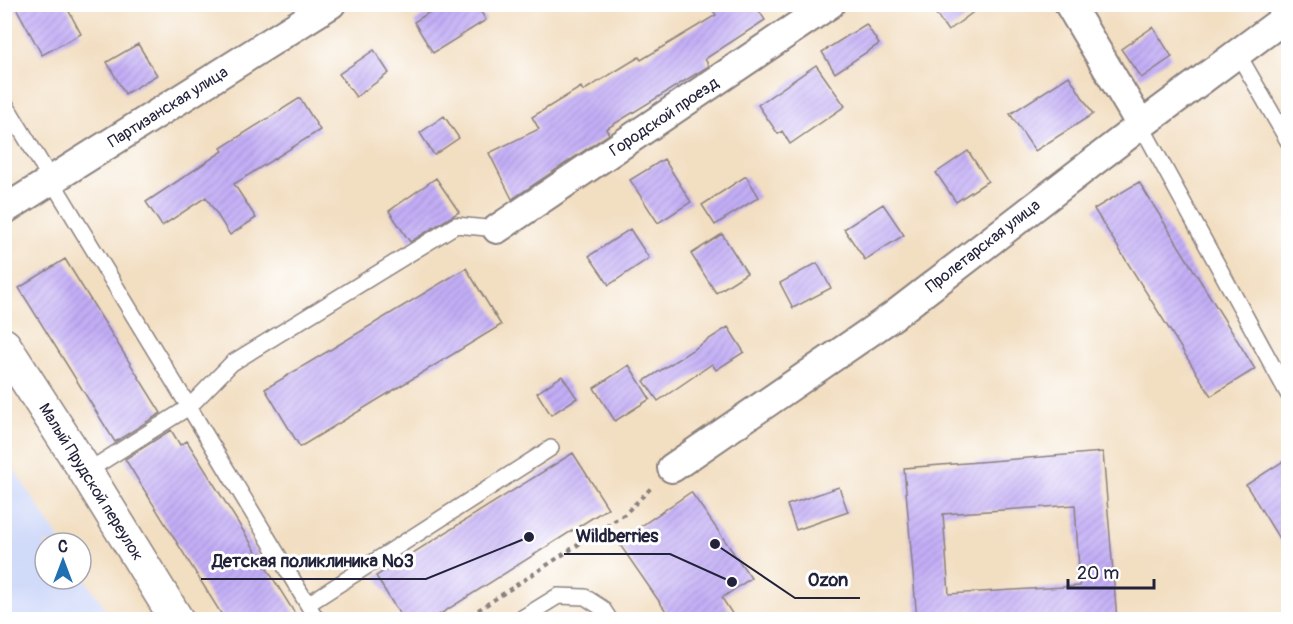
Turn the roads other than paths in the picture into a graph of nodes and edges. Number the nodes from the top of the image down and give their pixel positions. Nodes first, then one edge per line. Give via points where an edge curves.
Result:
1 (331, 4) edge
2 (830, 4) edge
3 (1069, 4) edge
4 (1288, 16) edge
5 (1238, 54) junction
6 (4, 102) edge
7 (1141, 124) junction
8 (1288, 141) edge
9 (52, 181) junction
10 (4, 210) edge
11 (497, 229) joint
12 (4, 345) edge
13 (1288, 394) edge
14 (189, 407) junction
15 (551, 448) dead end
16 (672, 468) road end
17 (86, 472) junction
18 (308, 604) junction
19 (177, 620) edge
20 (317, 620) edge
21 (519, 620) edge
22 (610, 620) edge

1 - 9 street, Партизанская улица
2 - 11 street, Городской проезд
3 - 7 street
4 - 5 street, Пролетарская улица
5 - 7 street, Пролетарская улица
5 - 8 lane
6 - 9 lane
7 - 13 lane
7 - 16 street, Пролетарская улица via 893,315
9 - 10 street, Партизанская улица
9 - 14 lane
11 - 14 lane via 456,225 232,363
12 - 17 street, Малый Прудской переулок
14 - 17 lane
14 - 18 lane
15 - 18 lane
17 - 19 street, Малый Прудской переулок
18 - 20 lane
21 - 22 lane via 558,596 585,597 602,608

